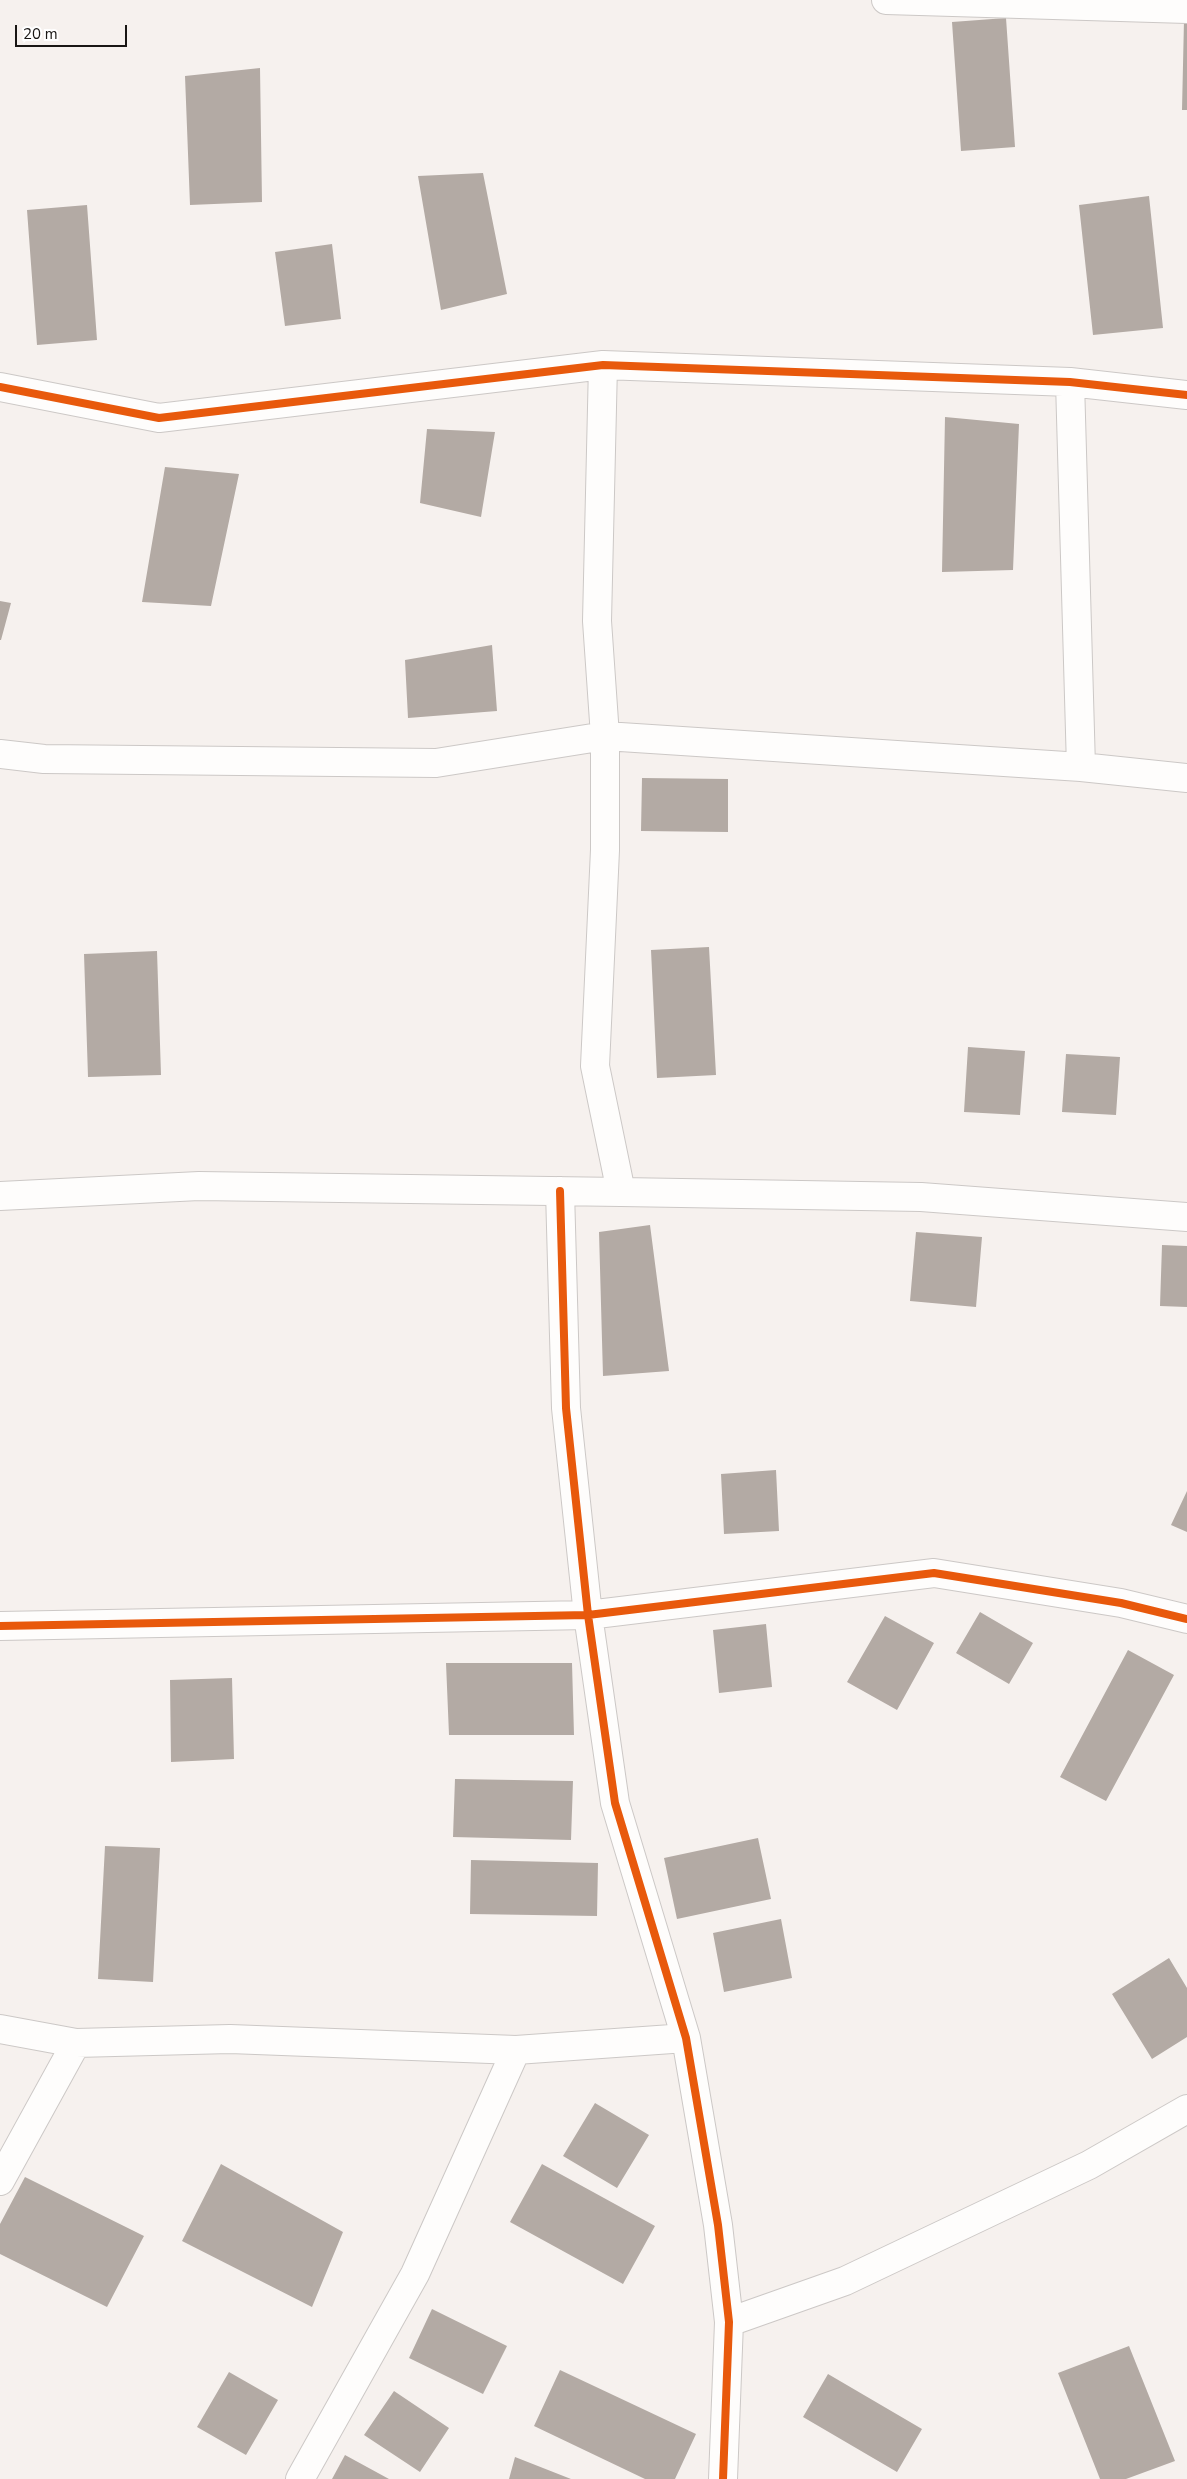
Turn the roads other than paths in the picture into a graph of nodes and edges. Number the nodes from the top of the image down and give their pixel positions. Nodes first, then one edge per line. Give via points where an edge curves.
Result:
1 (886, 0) edge
2 (1187, 9) edge
3 (603, 365) junction
4 (1070, 382) junction
5 (0, 387) edge
6 (1187, 395) edge
7 (605, 736) junction
8 (0, 754) edge
9 (1081, 767) junction
10 (1187, 778) edge
11 (560, 1191) junction
12 (621, 1192) junction
13 (0, 1196) edge
14 (1187, 1217) edge
15 (588, 1615) junction
16 (1187, 1619) edge
17 (0, 1626) edge
18 (0, 2029) edge
19 (686, 2038) junction
20 (76, 2043) junction
21 (516, 2050) junction
22 (1187, 2109) edge
23 (0, 2182) edge
24 (729, 2322) junction
25 (300, 2479) edge
26 (723, 2479) edge

1 - 2 street
3 - 4 street
3 - 5 street via 159,418
3 - 7 street via 598,621
4 - 6 street
4 - 9 street
7 - 8 street via 436,763 44,759
7 - 9 street
7 - 12 street via 605,850 596,1066
9 - 10 street
11 - 12 street
11 - 13 street via 198,1186
11 - 15 street via 566,1408
12 - 14 street via 921,1197
15 - 16 street via 934,1573 1120,1603
15 - 17 street
15 - 19 street via 616,1803
18 - 20 street
19 - 21 street
19 - 24 street via 718,2225
20 - 21 street via 230,2038
20 - 23 street
21 - 25 street via 415,2274
22 - 24 street via 1089,2165 846,2281
24 - 26 street

